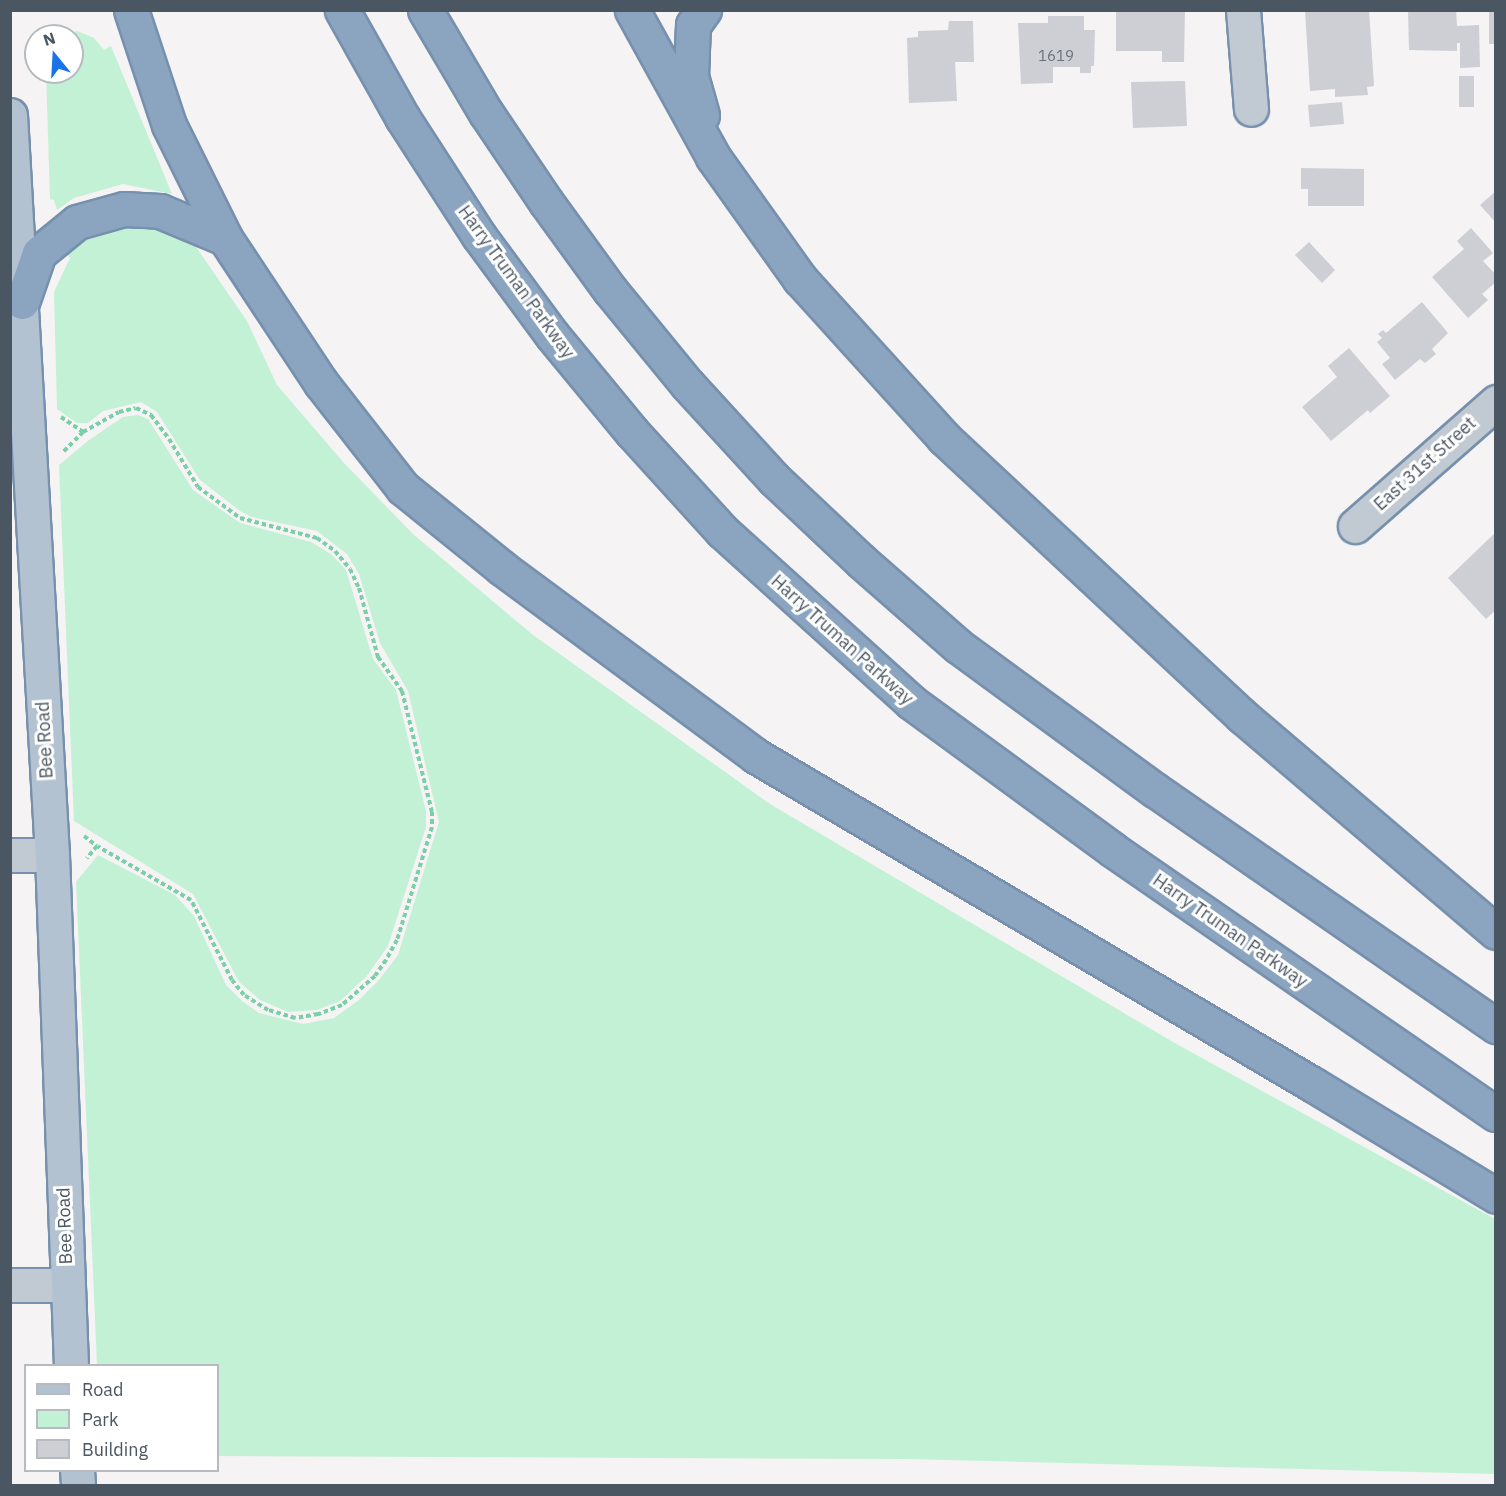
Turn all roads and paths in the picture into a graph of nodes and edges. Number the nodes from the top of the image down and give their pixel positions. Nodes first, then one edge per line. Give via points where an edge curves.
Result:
1 (131, 10) edge
2 (342, 10) edge
3 (425, 10) edge
4 (632, 10) edge
5 (704, 10) edge
6 (1243, 10) edge
7 (1251, 109) dead end
8 (10, 115) edge
9 (713, 157) junction
10 (13, 194) edge
11 (225, 238) junction
12 (22, 302) junction
13 (1496, 402) edge
14 (52, 411) dead end
15 (83, 432) junction
16 (31, 449) edge
17 (1355, 526) dead end
18 (97, 846) dead end
19 (10, 855) edge
20 (52, 855) junction
21 (1496, 932) edge
22 (1496, 1026) edge
23 (1496, 1114) edge
24 (1496, 1196) edge
25 (10, 1285) edge
26 (67, 1285) junction
27 (71, 1364) edge

1 - 11 highway via 169,125
2 - 23 highway, Harry Truman Parkway via 402,117 479,236 632,432 722,531 911,702 1009,776
3 - 22 highway via 486,113 610,290 687,384 774,479 958,646 1053,717
4 - 9 highway
5 - 9 highway via 693,25 691,76
6 - 7 street
8 - 10 main road, Bee Road
9 - 21 highway via 801,279 944,438 1242,716
10 - 12 main road, Bee Road
11 - 12 highway via 160,211 124,209 77,222 39,253
11 - 24 highway via 321,383 403,488 502,568 756,756
12 - 16 main road, Bee Road
13 - 17 street, East 31st Street
14 - 15 path
15 - 16 path
15 - 18 path via 119,412 136,408 151,415 198,487 240,518 317,538 335,551 359,588 378,657 402,691 432,812 429,838 397,940 386,960 375,976 342,1005 295,1018 268,1010 244,995 232,980 191,900
16 - 20 main road, Bee Road
19 - 20 street
20 - 26 main road, Bee Road
25 - 26 street
26 - 27 main road, Bee Road

